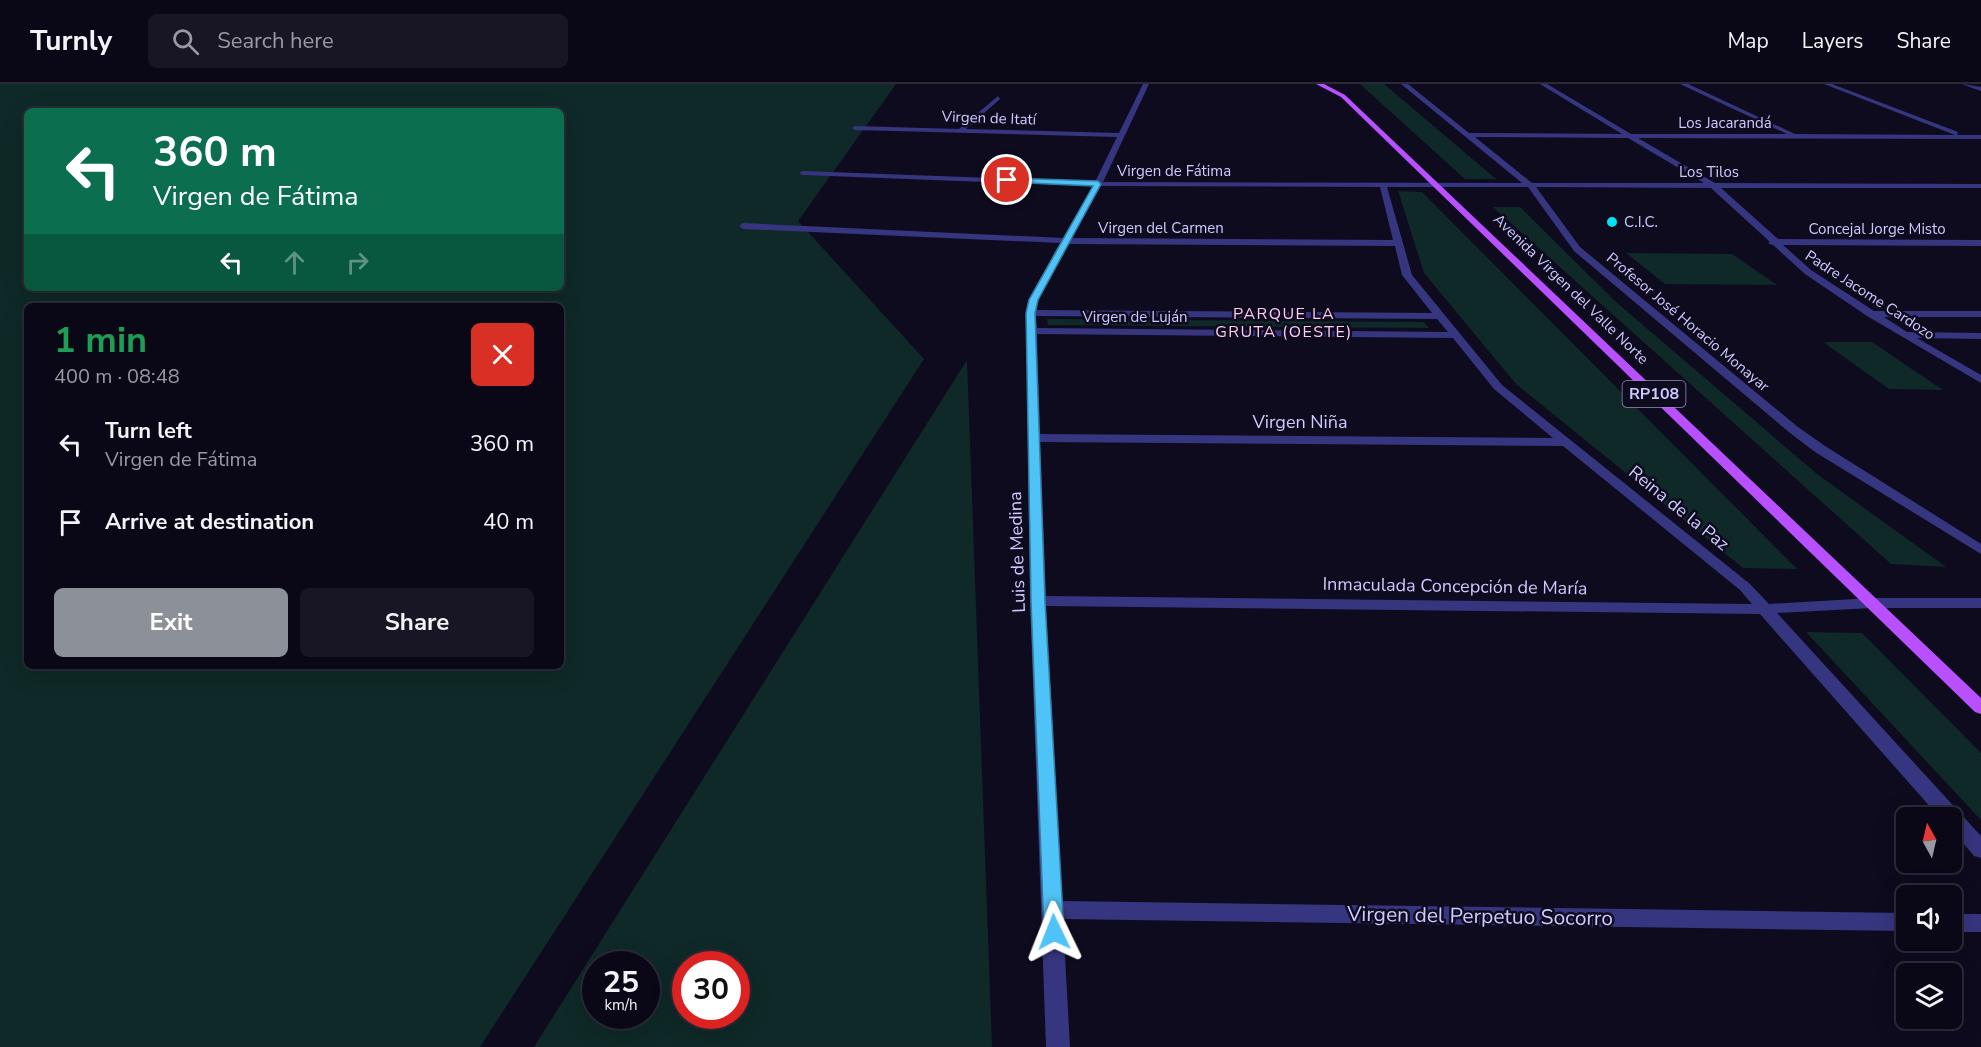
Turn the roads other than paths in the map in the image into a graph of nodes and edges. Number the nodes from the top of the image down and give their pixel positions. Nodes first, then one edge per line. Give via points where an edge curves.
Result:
1 (1146, 84) edge
2 (1319, 84) edge
3 (1404, 84) edge
4 (1543, 84) edge
5 (1683, 84) edge
6 (1827, 84) edge
7 (1966, 84) edge
8 (1339, 85) edge
9 (1981, 89) edge
10 (1343, 96) junction
11 (998, 98) dead end
12 (855, 128) dead end
13 (960, 131) junction
14 (1122, 135) junction
15 (1468, 135) junction
16 (1630, 136) junction
17 (1797, 136) junction
18 (1964, 137) junction
19 (1981, 137) edge
20 (1981, 143) edge
21 (803, 173) dead end
22 (1098, 184) junction
23 (1383, 185) junction
24 (1437, 185) junction
25 (1530, 185) junction
26 (1713, 185) junction
27 (1981, 186) edge
28 (743, 226) dead end
29 (1066, 241) junction
30 (1772, 242) junction
31 (1398, 243) junction
32 (1981, 243) edge
33 (1030, 313) junction
34 (1871, 314) junction
35 (1981, 314) edge
36 (1439, 316) junction
37 (1031, 331) junction
38 (1455, 335) junction
39 (1904, 335) junction
40 (1981, 336) edge
41 (1981, 380) edge
42 (1033, 438) junction
43 (1567, 442) junction
44 (1981, 550) edge
45 (1038, 601) junction
46 (1872, 603) junction
47 (1981, 603) edge
48 (1765, 609) junction
49 (1981, 708) edge
50 (1981, 850) edge
51 (1053, 910) junction
52 (1896, 922) edge
53 (1962, 923) edge
54 (1981, 923) edge
55 (1058, 1047) edge

1 - 14 street, Luis de Medina
2 - 10 main road, Avenida Virgen del Valle Norte / RP108
3 - 15 street, Profesor José Horacio Monayar
4 - 16 street, Padre Jacome Cardozo
5 - 17 street
6 - 18 street
7 - 9 street
8 - 10 main road, Avenida Virgen del Valle Norte / RP108
10 - 24 main road, Avenida Virgen del Valle Norte / RP108
11 - 13 street
12 - 13 street, Virgen de Itatí
13 - 14 street, Virgen de Itatí
14 - 22 street, Luis de Medina
15 - 16 street, Los Jacarandá
15 - 25 street, Profesor José Horacio Monayar
16 - 17 street, Los Jacarandá
16 - 26 street, Padre Jacome Cardozo
17 - 18 street, Los Jacarandá
18 - 19 street, Los Jacarandá
18 - 20 street
21 - 22 street, Virgen de Fátima
22 - 23 street, Virgen de Fátima
22 - 29 street, Luis de Medina
23 - 24 street, Virgen de Fátima
23 - 31 street, Reina de la Paz
24 - 25 street, Los Tilos
24 - 46 main road, Avenida Virgen del Valle Norte / RP108
25 - 26 street, Los Tilos
25 - 44 street, Profesor José Horacio Monayar via 1577,249 1794,430
26 - 27 street, Los Tilos
26 - 30 street, Padre Jacome Cardozo
28 - 29 street, Virgen del Carmen
29 - 31 street, Virgen del Carmen
29 - 33 street, Luis de Medina
30 - 32 street, Concejal Jorge Misto
30 - 34 street, Padre Jacome Cardozo via 1808,272
31 - 36 street, Reina de la Paz via 1407,274
33 - 36 street, Virgen de Luján
33 - 37 street, Luis de Medina
34 - 35 street
34 - 39 street, Padre Jacome Cardozo
36 - 38 street, Reina de la Paz
37 - 38 street, Virgen de Luján
37 - 42 street, Luis de Medina
38 - 43 street, Reina de la Paz via 1498,387
39 - 40 street
39 - 41 street, Padre Jacome Cardozo
42 - 43 street, Virgen Niña
42 - 45 street, Luis de Medina
43 - 48 street, Reina de la Paz via 1745,587
45 - 48 street, Inmaculada Concepción de María
45 - 51 street, Luis de Medina
46 - 47 street, Inmaculada Concepción de María
46 - 48 street, Inmaculada Concepción de María
46 - 49 main road, Avenida Virgen del Valle Norte / RP108
48 - 50 street, Reina de la Paz
51 - 52 street, Virgen del Perpetuo Socorro
51 - 55 street, Luis de Medina
53 - 54 street

